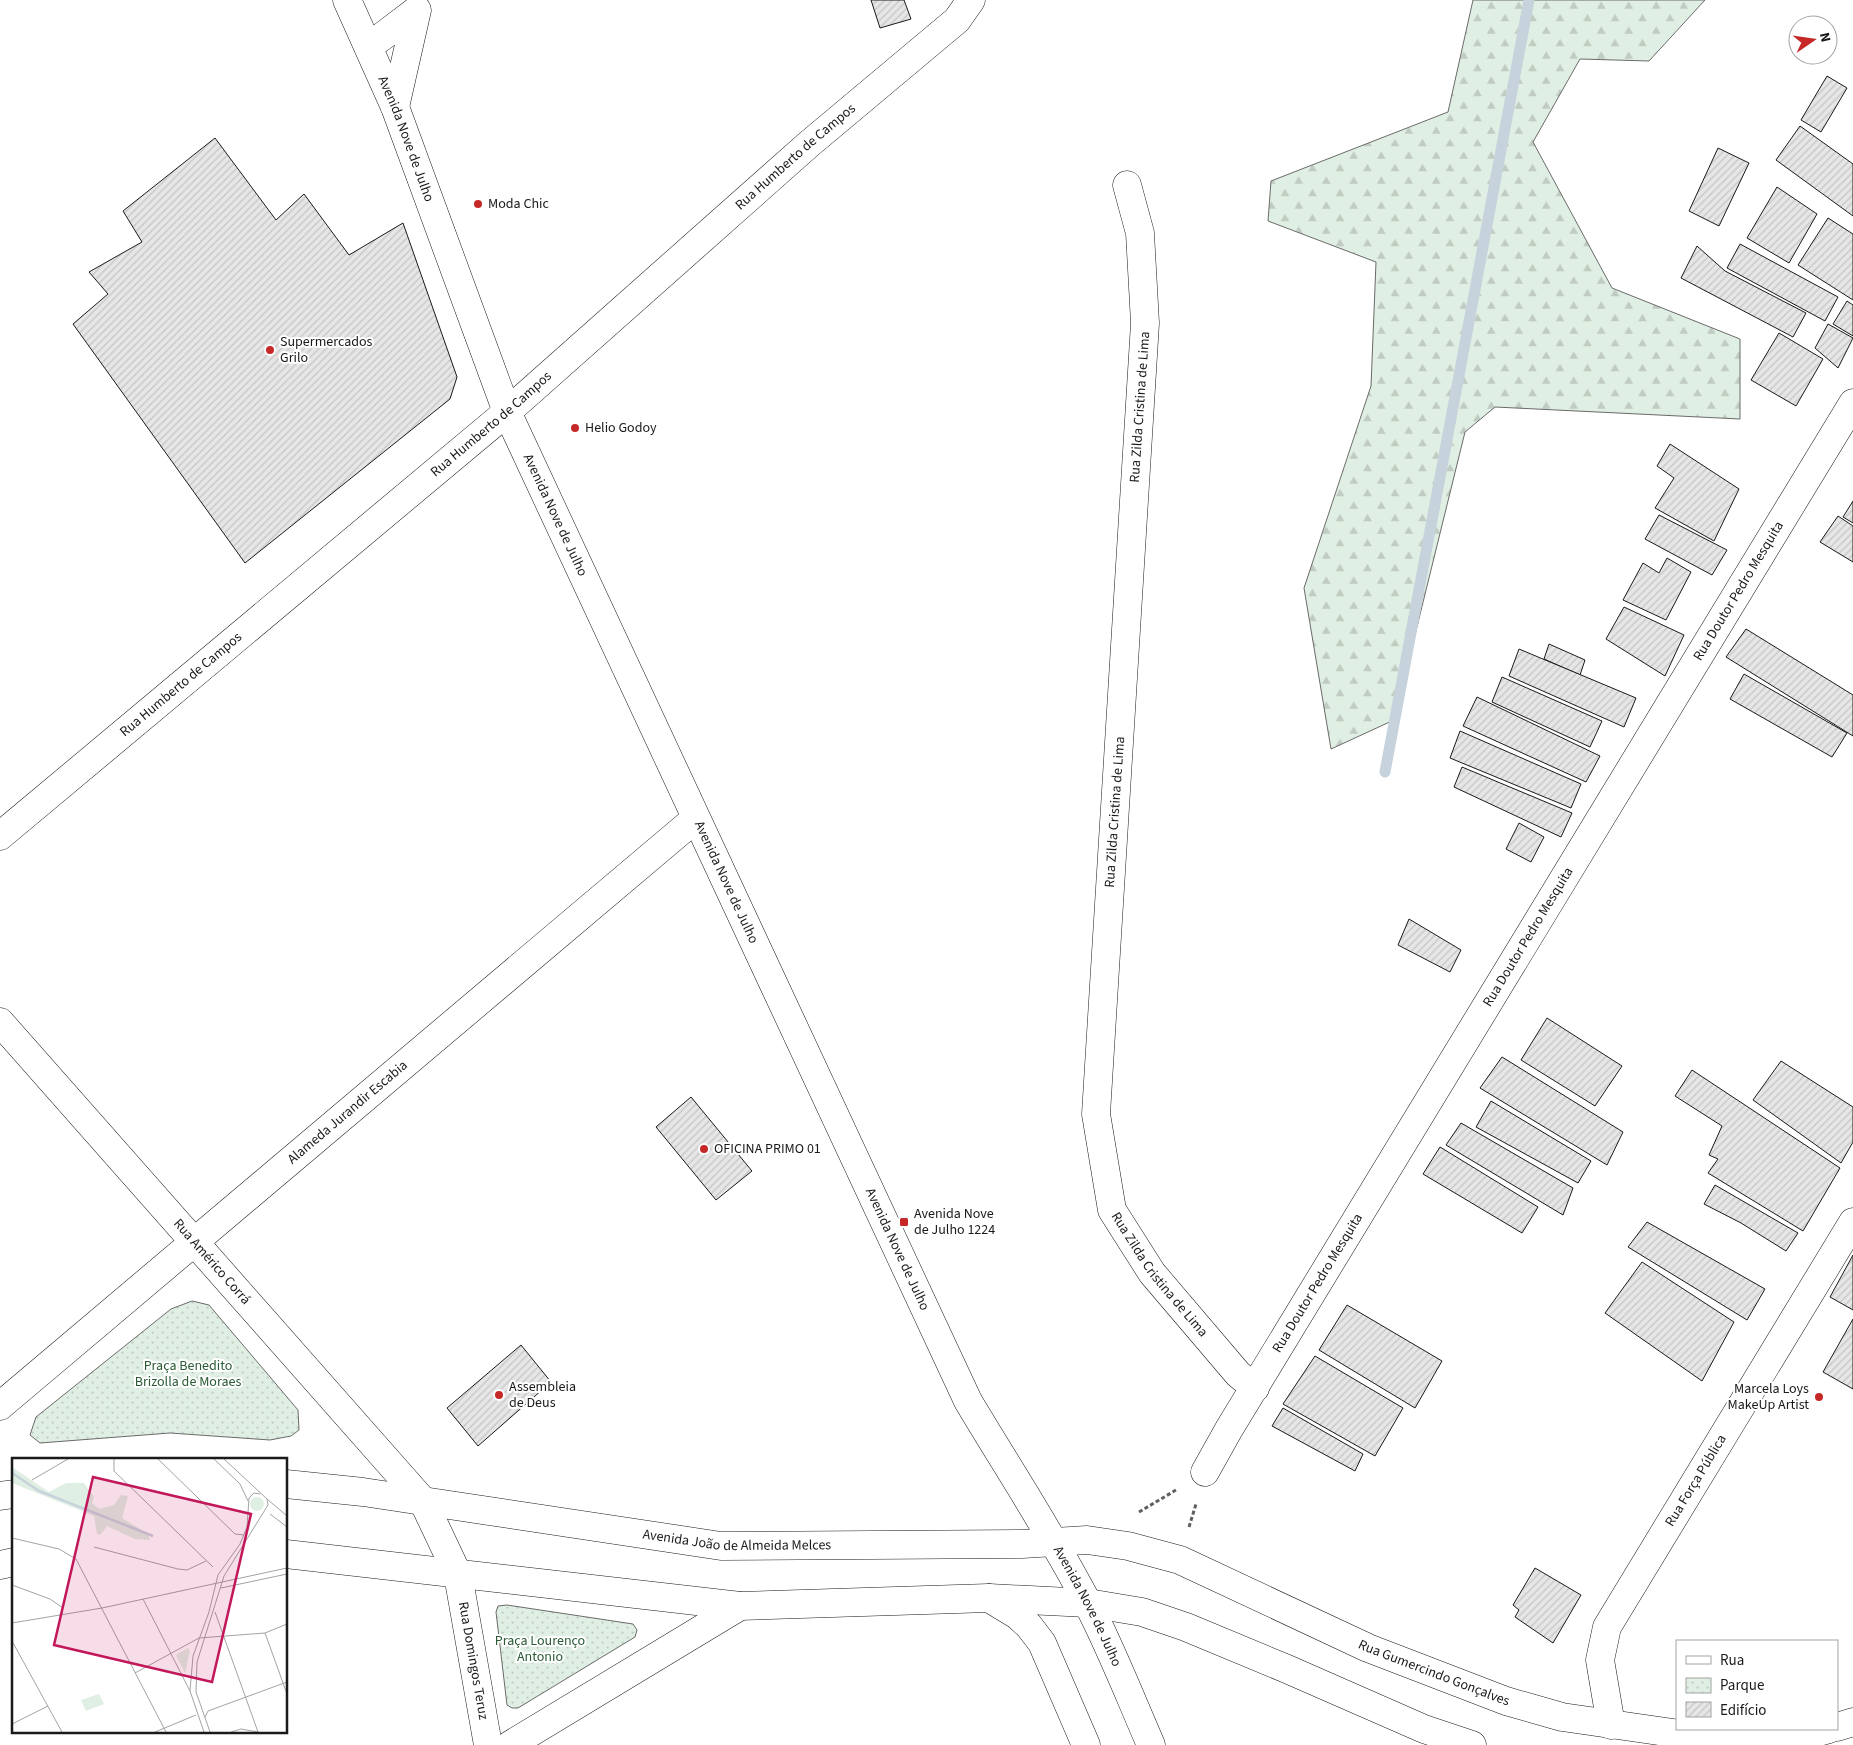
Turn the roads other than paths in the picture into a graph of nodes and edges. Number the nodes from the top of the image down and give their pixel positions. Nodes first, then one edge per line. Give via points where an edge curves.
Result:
1 (347, 0) edge
2 (972, 0) edge
3 (419, 5) edge
4 (368, 45) junction
5 (395, 107) junction
6 (1127, 185) dead end
7 (1853, 403) edge
8 (506, 412) junction
9 (695, 819) junction
10 (0, 836) edge
11 (0, 1022) edge
12 (1853, 1222) edge
13 (194, 1242) junction
14 (1255, 1388) junction
15 (0, 1406) edge
16 (1204, 1472) road end
17 (288, 1484) edge
18 (423, 1501) junction
19 (1054, 1542) junction
20 (288, 1554) edge
21 (458, 1575) junction
22 (989, 1598) junction
23 (1088, 1603) junction
24 (740, 1606) junction
25 (1853, 1722) edge
26 (1611, 1725) junction
27 (1838, 1727) edge
28 (1826, 1730) edge
29 (488, 1745) edge
30 (510, 1745) edge
31 (1086, 1745) edge
32 (1151, 1745) edge
33 (1472, 1745) edge

1 - 4 street, Avenida Nove de Julho
2 - 8 street, Rua Humberto de Campos via 957,20 809,144
3 - 4 street
3 - 5 street
4 - 5 street, Avenida Nove de Julho
5 - 8 street, Avenida Nove de Julho
6 - 14 street, Rua Zilda Cristina de Lima via 1140,233 1145,323 1096,1114 1112,1210 1152,1273 1238,1374
7 - 14 street, Rua Doutor Pedro Mesquita
8 - 9 street, Avenida Nove de Julho
8 - 10 street, Rua Humberto de Campos
9 - 13 street, Alameda Jurandir Escabia
9 - 19 street, Avenida Nove de Julho via 968,1401
11 - 13 street, Rua Américo Corrá
12 - 26 street, Rua Força Pública via 1607,1627 1600,1660
13 - 15 street, Alameda Jurandir Escabia
13 - 18 street, Rua Américo Corrá
14 - 16 street, Rua Doutor Pedro Mesquita
17 - 18 street, Avenida João de Almeida Melces
18 - 19 street, Avenida João de Almeida Melces via 721,1546
18 - 21 street
19 - 23 street, Avenida Nove de Julho
19 - 26 street, Rua Gumercindo Gonçalves via 1087,1540 1180,1560 1368,1648 1506,1701 1562,1717
20 - 21 street
21 - 24 street
21 - 29 street, Rua Domingos Teruz
22 - 23 street
22 - 24 street
22 - 31 street via 1017,1615 1042,1643
23 - 32 street, Avenida Nove de Julho
23 - 33 street via 1142,1612 1186,1627 1424,1729
24 - 30 street
25 - 27 street
26 - 28 street, Rua Gumercindo Gonçalves via 1708,1738 1770,1738

